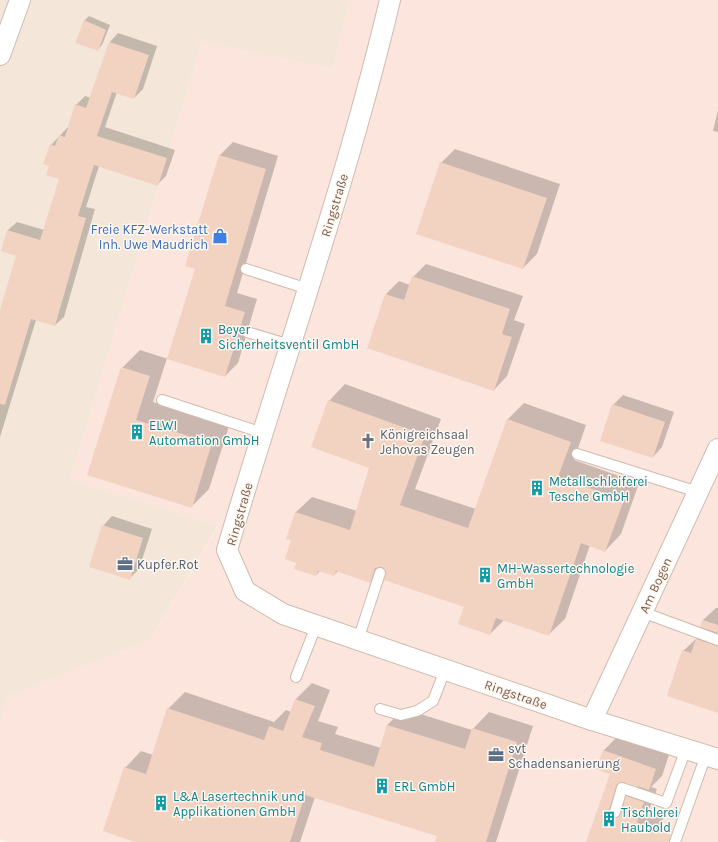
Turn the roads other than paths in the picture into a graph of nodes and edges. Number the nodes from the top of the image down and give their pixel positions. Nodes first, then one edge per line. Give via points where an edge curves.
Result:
1 (20, 0) edge
2 (390, 0) edge
3 (6, 21) edge
4 (0, 55) edge
5 (246, 269) dead end
6 (308, 289) junction
7 (247, 332) dead end
8 (290, 345) junction
9 (162, 400) dead end
10 (263, 433) junction
11 (718, 449) edge
12 (577, 454) dead end
13 (698, 492) junction
14 (380, 573) dead end
15 (642, 612) junction
16 (316, 626) junction
17 (358, 640) junction
18 (718, 640) edge
19 (445, 670) junction
20 (296, 677) dead end
21 (380, 709) dead end
22 (592, 720) junction
23 (686, 749) junction
24 (712, 757) edge
25 (615, 812) dead end
26 (675, 842) edge

1 - 3 street
2 - 6 street, Ringstraße via 373,74
3 - 4 street
5 - 6 lane
6 - 8 street, Ringstraße
7 - 8 lane
8 - 10 street, Ringstraße
9 - 10 lane
10 - 16 street, Ringstraße via 227,550 245,591 283,614
11 - 13 street, Am Bogen
12 - 13 lane
13 - 15 street, Am Bogen
14 - 17 lane
15 - 18 lane
15 - 22 street, Am Bogen
16 - 17 street, Ringstraße
16 - 20 lane
17 - 19 street, Ringstraße
19 - 21 lane via 433,701 417,711 401,715
19 - 22 street, Ringstraße
22 - 23 street, Ringstraße
23 - 24 street, Ringstraße
23 - 25 lane via 666,804 622,788
24 - 26 lane

